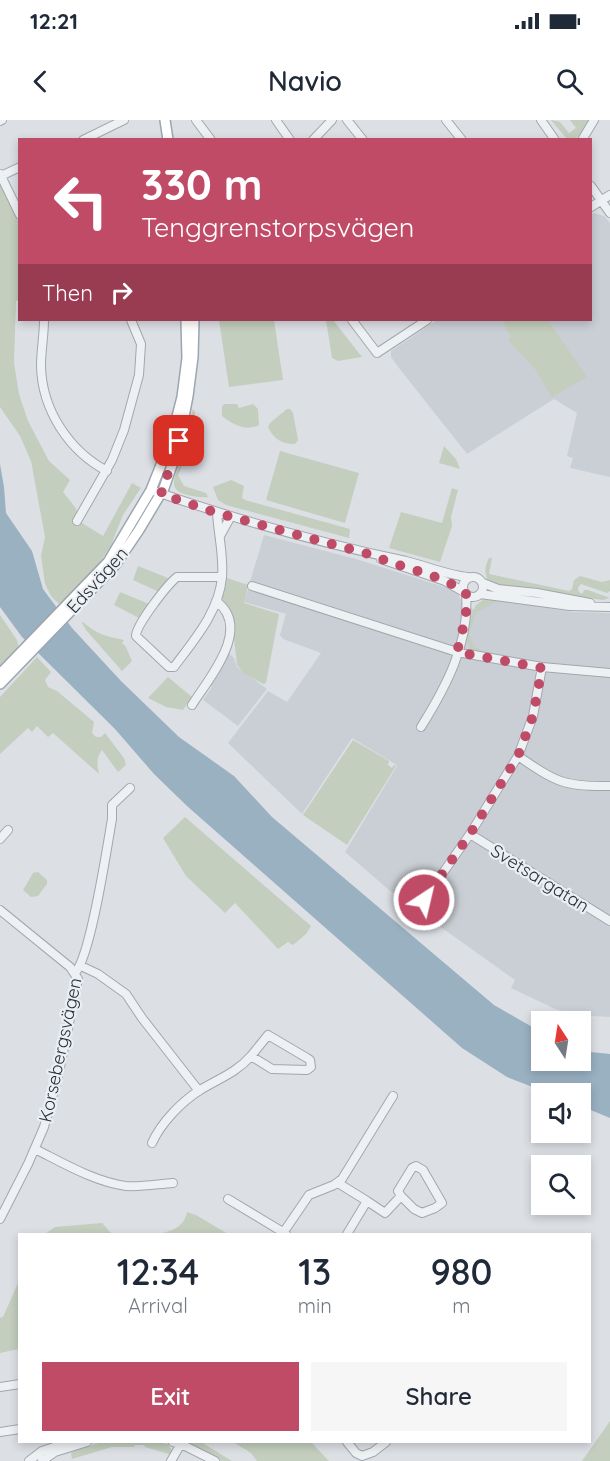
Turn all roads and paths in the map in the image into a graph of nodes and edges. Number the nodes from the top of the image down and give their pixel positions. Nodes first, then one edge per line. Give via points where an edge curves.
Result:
1 (124, 120) edge
2 (165, 120) edge
3 (196, 120) edge
4 (276, 120) edge
5 (332, 120) edge
6 (346, 120) edge
7 (447, 120) edge
8 (541, 120) edge
9 (594, 120) edge
10 (88, 138) edge
11 (168, 138) edge
12 (210, 138) edge
13 (289, 138) edge
14 (315, 138) edge
15 (361, 138) edge
16 (460, 138) edge
17 (554, 138) edge
18 (583, 138) edge
19 (18, 168) edge
20 (0, 175) edge
21 (592, 188) edge
22 (610, 195) edge
23 (601, 201) junction
24 (592, 206) edge
25 (18, 211) edge
26 (610, 213) edge
27 (44, 321) edge
28 (131, 321) edge
29 (186, 321) edge
30 (194, 321) edge
31 (353, 321) edge
32 (425, 321) edge
33 (107, 471) junction
34 (156, 492) junction
35 (217, 513) junction
36 (231, 516) junction
37 (77, 521) dead end
38 (219, 536) junction
39 (372, 555) junction
40 (222, 578) junction
41 (468, 578) junction
42 (483, 583) junction
43 (252, 586) dead end
44 (465, 593) junction
45 (479, 595) junction
46 (216, 601) junction
47 (609, 607) edge
48 (466, 616) junction
49 (457, 652) junction
50 (23, 655) junction
51 (542, 668) junction
52 (0, 674) edge
53 (610, 674) edge
54 (0, 684) edge
55 (192, 705) dead end
56 (421, 727) dead end
57 (518, 756) junction
58 (610, 786) edge
59 (130, 788) dead end
60 (8, 830) dead end
61 (470, 834) junction
62 (0, 839) edge
63 (424, 900) dead end
64 (0, 910) edge
65 (610, 921) edge
66 (81, 966) junction
67 (75, 973) junction
68 (251, 1056) junction
69 (199, 1091) junction
70 (393, 1096) dead end
71 (152, 1143) dead end
72 (35, 1149) junction
73 (173, 1183) dead end
74 (338, 1183) junction
75 (401, 1196) junction
76 (228, 1199) dead end
77 (367, 1202) junction
78 (0, 1219) edge
79 (282, 1233) edge
80 (285, 1233) edge
81 (348, 1233) edge
82 (18, 1384) edge
83 (0, 1387) edge
84 (18, 1429) edge
85 (0, 1432) edge
86 (62, 1443) edge
87 (84, 1443) edge
88 (178, 1443) edge
89 (180, 1443) edge
90 (348, 1443) edge
91 (385, 1443) edge
92 (29, 1461) edge
93 (42, 1461) edge
94 (171, 1461) edge
95 (216, 1461) edge

1 - 10 street
2 - 11 main road
3 - 12 street
4 - 13 street
5 - 14 street
6 - 15 street
7 - 16 street
8 - 17 street
9 - 18 street
19 - 20 street
20 - 25 street
21 - 23 street
22 - 23 street
23 - 24 street
23 - 26 street
27 - 33 street via 41,369 49,404 73,446
28 - 33 street via 141,344 139,375 124,430
29 - 34 main road, Edsvägen via 182,397
30 - 34 main road, Edsvägen via 193,357 178,448
31 - 32 street via 377,353
33 - 37 street
34 - 35 street
34 - 50 main road, Edsvägen via 139,531 116,564
35 - 36 street
35 - 38 street
36 - 38 street
36 - 39 street
38 - 40 street
39 - 41 street
39 - 44 street via 445,581
40 - 46 street
40 - 46 street via 177,577 135,634 169,667 174,667 202,630
41 - 42 street via 477,577
41 - 44 street via 463,583
42 - 45 street
42 - 47 street via 498,589
43 - 49 street
44 - 45 street
44 - 48 street
45 - 47 street
45 - 48 street
46 - 55 street via 227,611 229,644
48 - 49 street
49 - 51 street
49 - 56 street via 445,688
50 - 52 main road, Edsvägen
50 - 54 main road, Edsvägen
51 - 53 street
51 - 57 street via 533,716
57 - 58 street via 565,784
57 - 61 street
59 - 66 street, Korsebergsvägen via 112,805 107,853
60 - 62 street
61 - 63 street
61 - 65 street, Svetsargatan
64 - 67 street
66 - 67 street, Korsebergsvägen
66 - 69 street via 126,994
67 - 72 street, Korsebergsvägen via 78,984 59,1072
68 - 68 street via 272,1069 307,1071 310,1067 310,1060 268,1035
68 - 69 street via 236,1070
69 - 71 street via 157,1131
70 - 74 street
72 - 73 street via 119,1185
72 - 78 street, Korsebergsvägen
74 - 77 street
74 - 80 street via 309,1195
75 - 75 street via 398,1191 412,1168 419,1167 442,1203 422,1213
75 - 77 street via 385,1213
76 - 79 street
77 - 81 street
82 - 83 street
84 - 85 street
86 - 92 street
87 - 93 street via 55,1452
88 - 94 street
89 - 95 street
90 - 91 street via 362,1455

